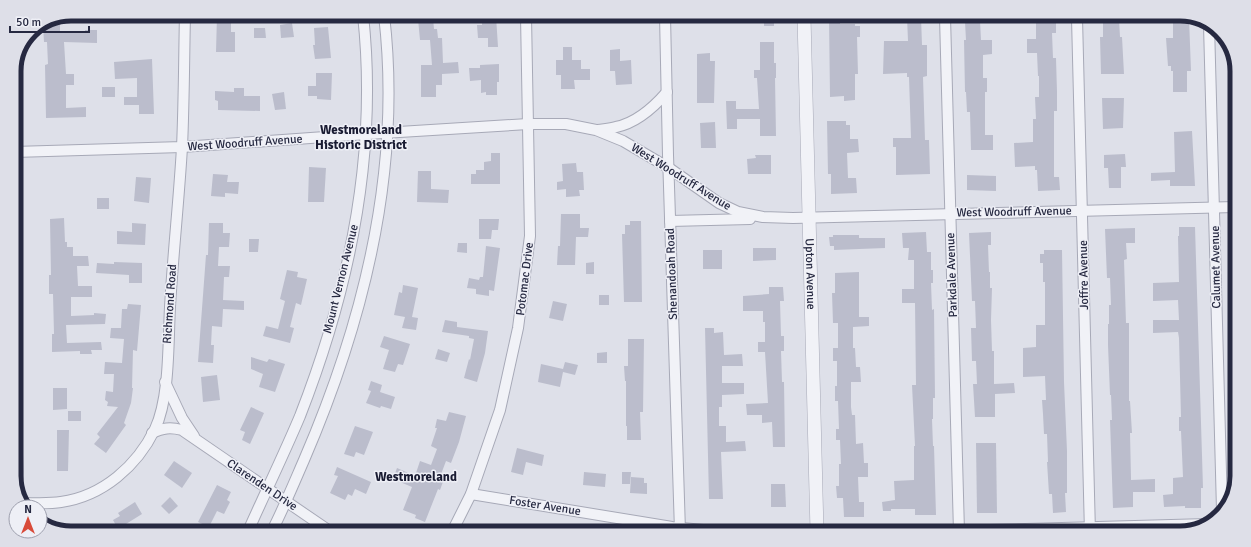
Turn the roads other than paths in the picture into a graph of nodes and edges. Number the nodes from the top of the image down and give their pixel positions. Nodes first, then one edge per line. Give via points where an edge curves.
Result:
1 (185, 21) edge
2 (363, 21) edge
3 (384, 21) edge
4 (526, 21) edge
5 (665, 21) edge
6 (804, 21) edge
7 (945, 21) edge
8 (1077, 21) edge
9 (1210, 31) edge
10 (667, 92) junction
11 (528, 124) junction
12 (596, 130) junction
13 (388, 132) junction
14 (367, 134) junction
15 (182, 147) junction
16 (21, 152) edge
17 (668, 168) junction
18 (1230, 207) edge
19 (1215, 208) junction
20 (1083, 210) junction
21 (950, 214) junction
22 (809, 217) junction
23 (793, 218) junction
24 (670, 221) junction
25 (165, 382) junction
26 (152, 433) junction
27 (197, 440) junction
28 (268, 488) junction
29 (471, 494) junction
30 (48, 502) edge
31 (287, 502) junction
32 (1222, 503) edge
33 (1190, 525) edge
34 (250, 526) edge
35 (275, 526) edge
36 (322, 526) edge
37 (455, 526) edge
38 (662, 526) edge
39 (680, 526) edge
40 (817, 526) edge
41 (959, 526) edge
42 (1090, 526) edge
43 (1169, 526) edge

1 - 15 street, Richmond Road
2 - 14 street, Mount Vernon Avenue
3 - 13 street, Mount Vernon Avenue via 389,78
4 - 11 street, Potomac Drive
5 - 10 street, Shenandoah Road
6 - 22 street, Upton Avenue
7 - 21 street, Parkdale Avenue
8 - 20 street, Joffre Avenue
9 - 19 street, Calumet Avenue
10 - 12 street, West Woodruff Avenue via 637,118 617,127
10 - 17 street, Shenandoah Road
11 - 12 street, West Woodruff Avenue via 566,124
11 - 13 street, West Woodruff Avenue
11 - 29 street, Potomac Drive via 530,236 518,328 500,410
12 - 17 street, West Woodruff Avenue via 623,141
13 - 14 street, West Woodruff Avenue
13 - 31 street, Mount Vernon Avenue via 377,218 367,272 352,329 315,435
14 - 15 street, West Woodruff Avenue
14 - 28 street, Mount Vernon Avenue via 358,212 338,297 300,415
15 - 16 street, West Woodruff Avenue
15 - 25 street, Richmond Road
17 - 23 street, West Woodruff Avenue via 719,203 738,212
17 - 24 street, Shenandoah Road
18 - 19 street, West Woodruff Avenue
19 - 20 street, West Woodruff Avenue
19 - 32 street, Calumet Avenue
20 - 21 street, West Woodruff Avenue
20 - 42 street, Joffre Avenue
21 - 22 street, West Woodruff Avenue
21 - 41 street, Parkdale Avenue
22 - 23 street, West Woodruff Avenue
22 - 40 street, Upton Avenue
23 - 24 street, West Woodruff Avenue
24 - 39 street, Shenandoah Road
25 - 26 street, Richmond Road via 162,405
25 - 27 street, Clarenden Drive via 182,418
26 - 27 street, Clarenden Drive via 163,428 172,428 182,430
26 - 30 street, Richmond Road via 141,451 110,483 78,498
27 - 28 street, Clarenden Drive
28 - 31 street, Clarenden Drive
28 - 34 street, Mount Vernon Avenue
29 - 37 street, Potomac Drive
29 - 38 street, Foster Avenue
31 - 35 street, Mount Vernon Avenue
31 - 36 street, Clarenden Drive
33 - 43 street

